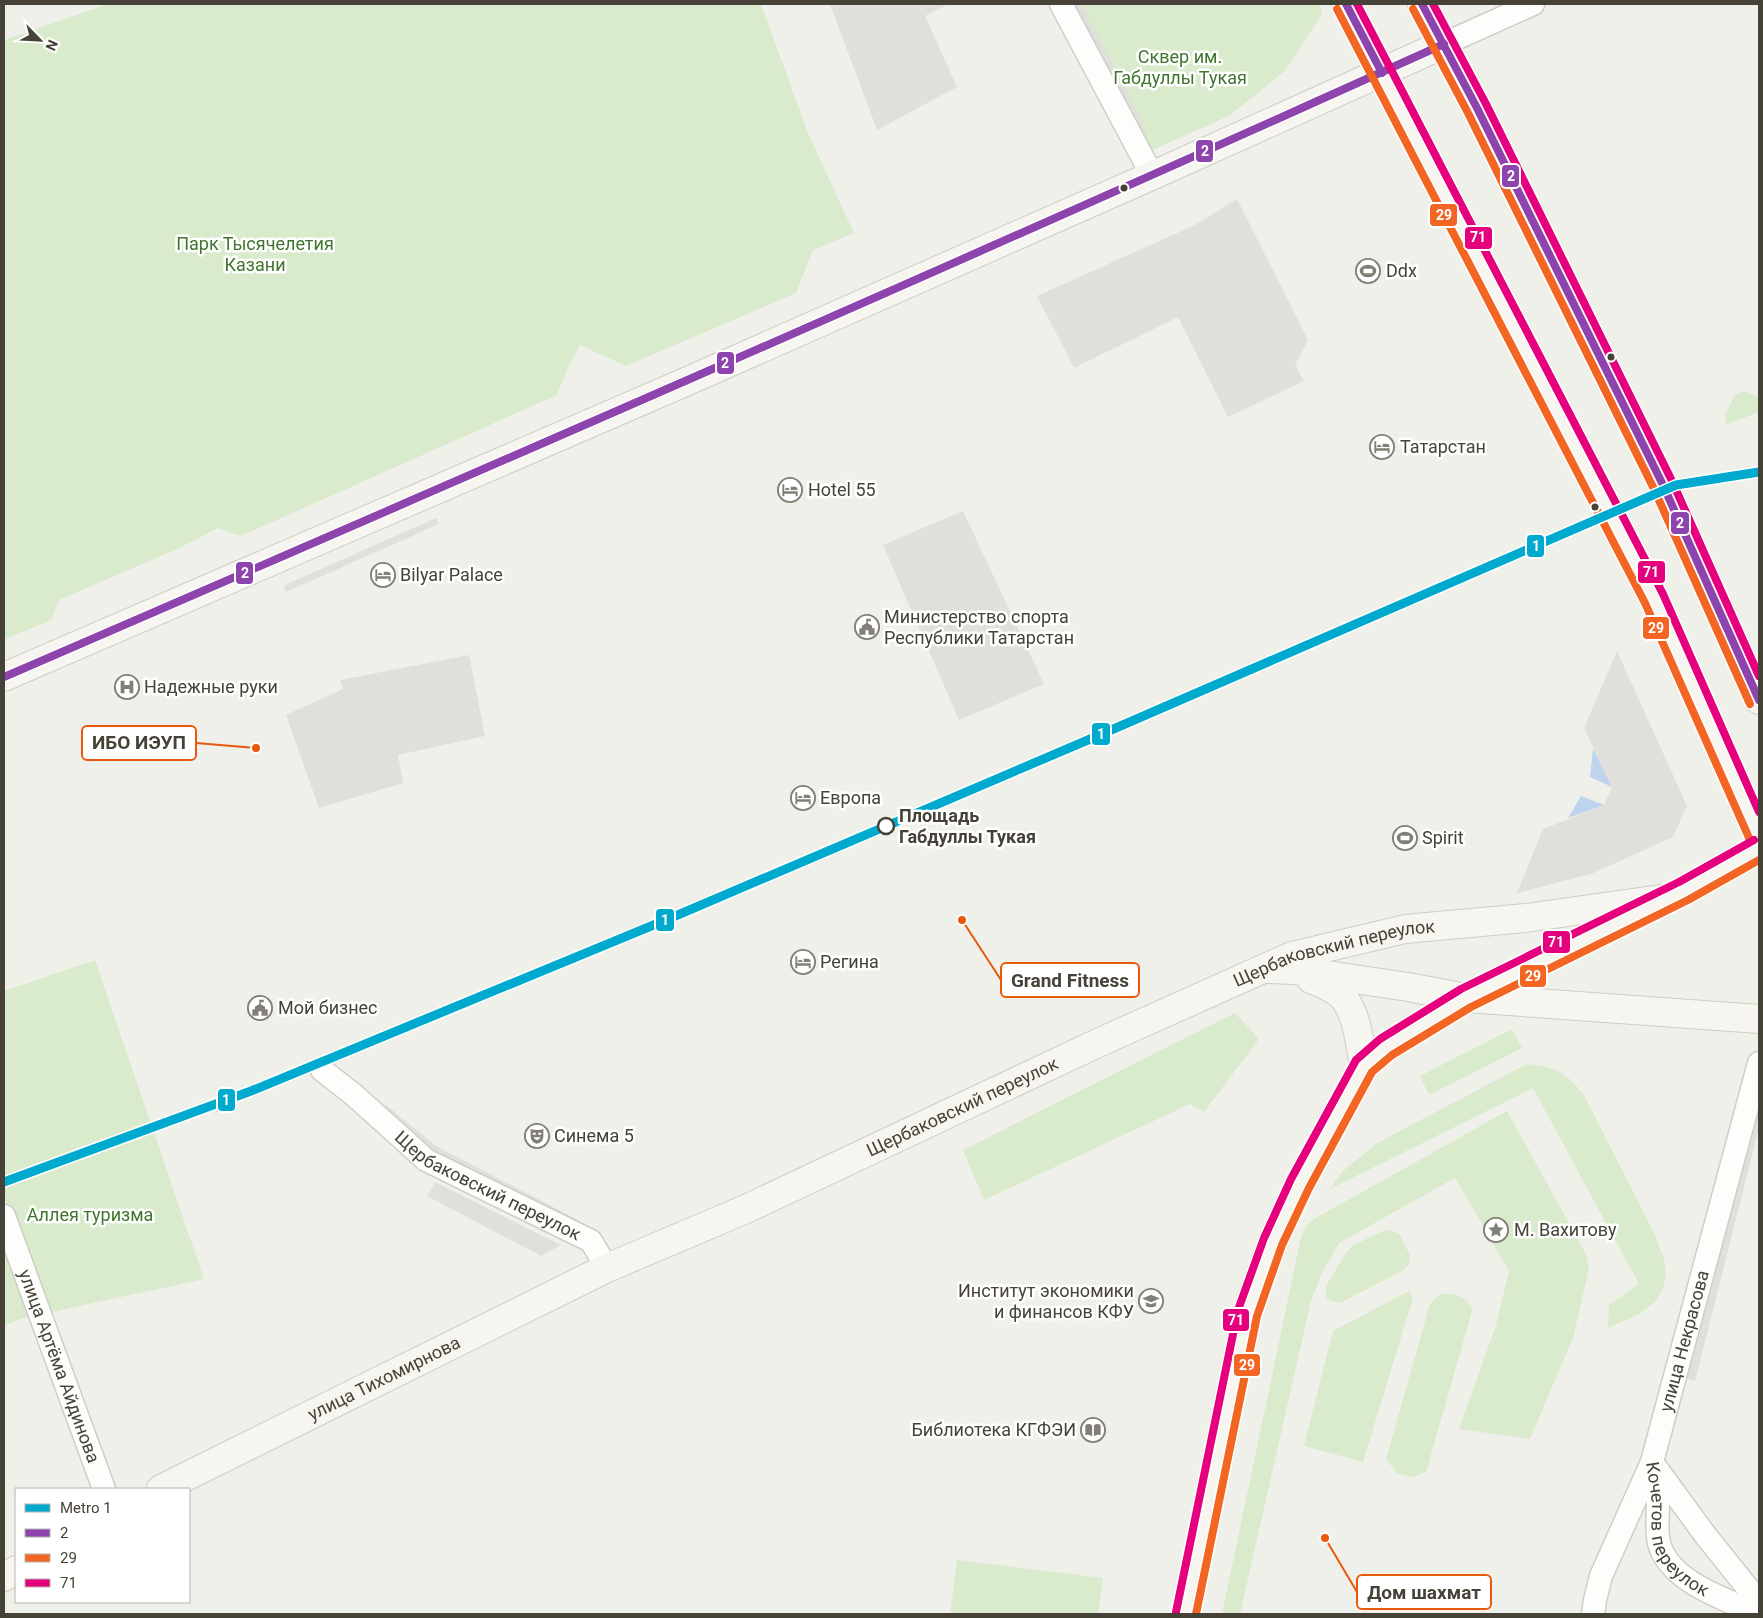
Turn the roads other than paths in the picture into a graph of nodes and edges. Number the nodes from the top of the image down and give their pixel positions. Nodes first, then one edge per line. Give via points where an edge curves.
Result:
1 (1061, 4) edge
2 (1346, 4) edge
3 (1422, 4) edge
4 (1533, 4) edge
5 (1444, 44) junction
6 (1382, 73) junction
7 (1152, 175) junction
8 (4, 676) edge
9 (1759, 700) edge
10 (1759, 836) edge
11 (1759, 849) edge
12 (1668, 898) junction
13 (1261, 968) junction
14 (1294, 970) junction
15 (1466, 998) junction
16 (1759, 1019) edge
17 (1759, 1063) edge
18 (1364, 1066) junction
19 (322, 1070) dead end
20 (4, 1216) edge
21 (606, 1268) junction
22 (1652, 1462) junction
23 (104, 1488) edge
24 (164, 1488) edge
25 (15, 1571) edge
26 (4, 1578) edge
27 (1759, 1602) edge
28 (1186, 1614) edge
29 (1593, 1614) edge
30 (1759, 1614) edge

1 - 7 street
2 - 6 main road
3 - 5 main road
4 - 5 street
5 - 6 main road
5 - 9 main road via 1664,485
6 - 7 main road
6 - 10 main road via 1654,599
7 - 8 main road via 690,380
11 - 12 main road
12 - 13 main road, Щербаковский переулок via 1526,918 1405,930 1292,956
12 - 15 main road
13 - 14 main road
13 - 21 main road, Щербаковский переулок via 746,1209
14 - 15 main road
14 - 18 main road via 1342,996 1356,1025
15 - 16 main road
15 - 18 main road via 1386,1047
17 - 22 street, улица Некрасова
18 - 28 main road via 1300,1183 1273,1241 1248,1313
19 - 21 street, Щербаковский переулок via 426,1160 591,1241
20 - 23 street, улица Артёма Айдинова
21 - 24 main road, улица Тихомирнова
22 - 27 street, Кочетов переулок
22 - 29 street, улица Некрасова via 1601,1576
22 - 30 street, Кочетов переулок via 1658,1506 1657,1526 1666,1560 1706,1591
25 - 26 main road

